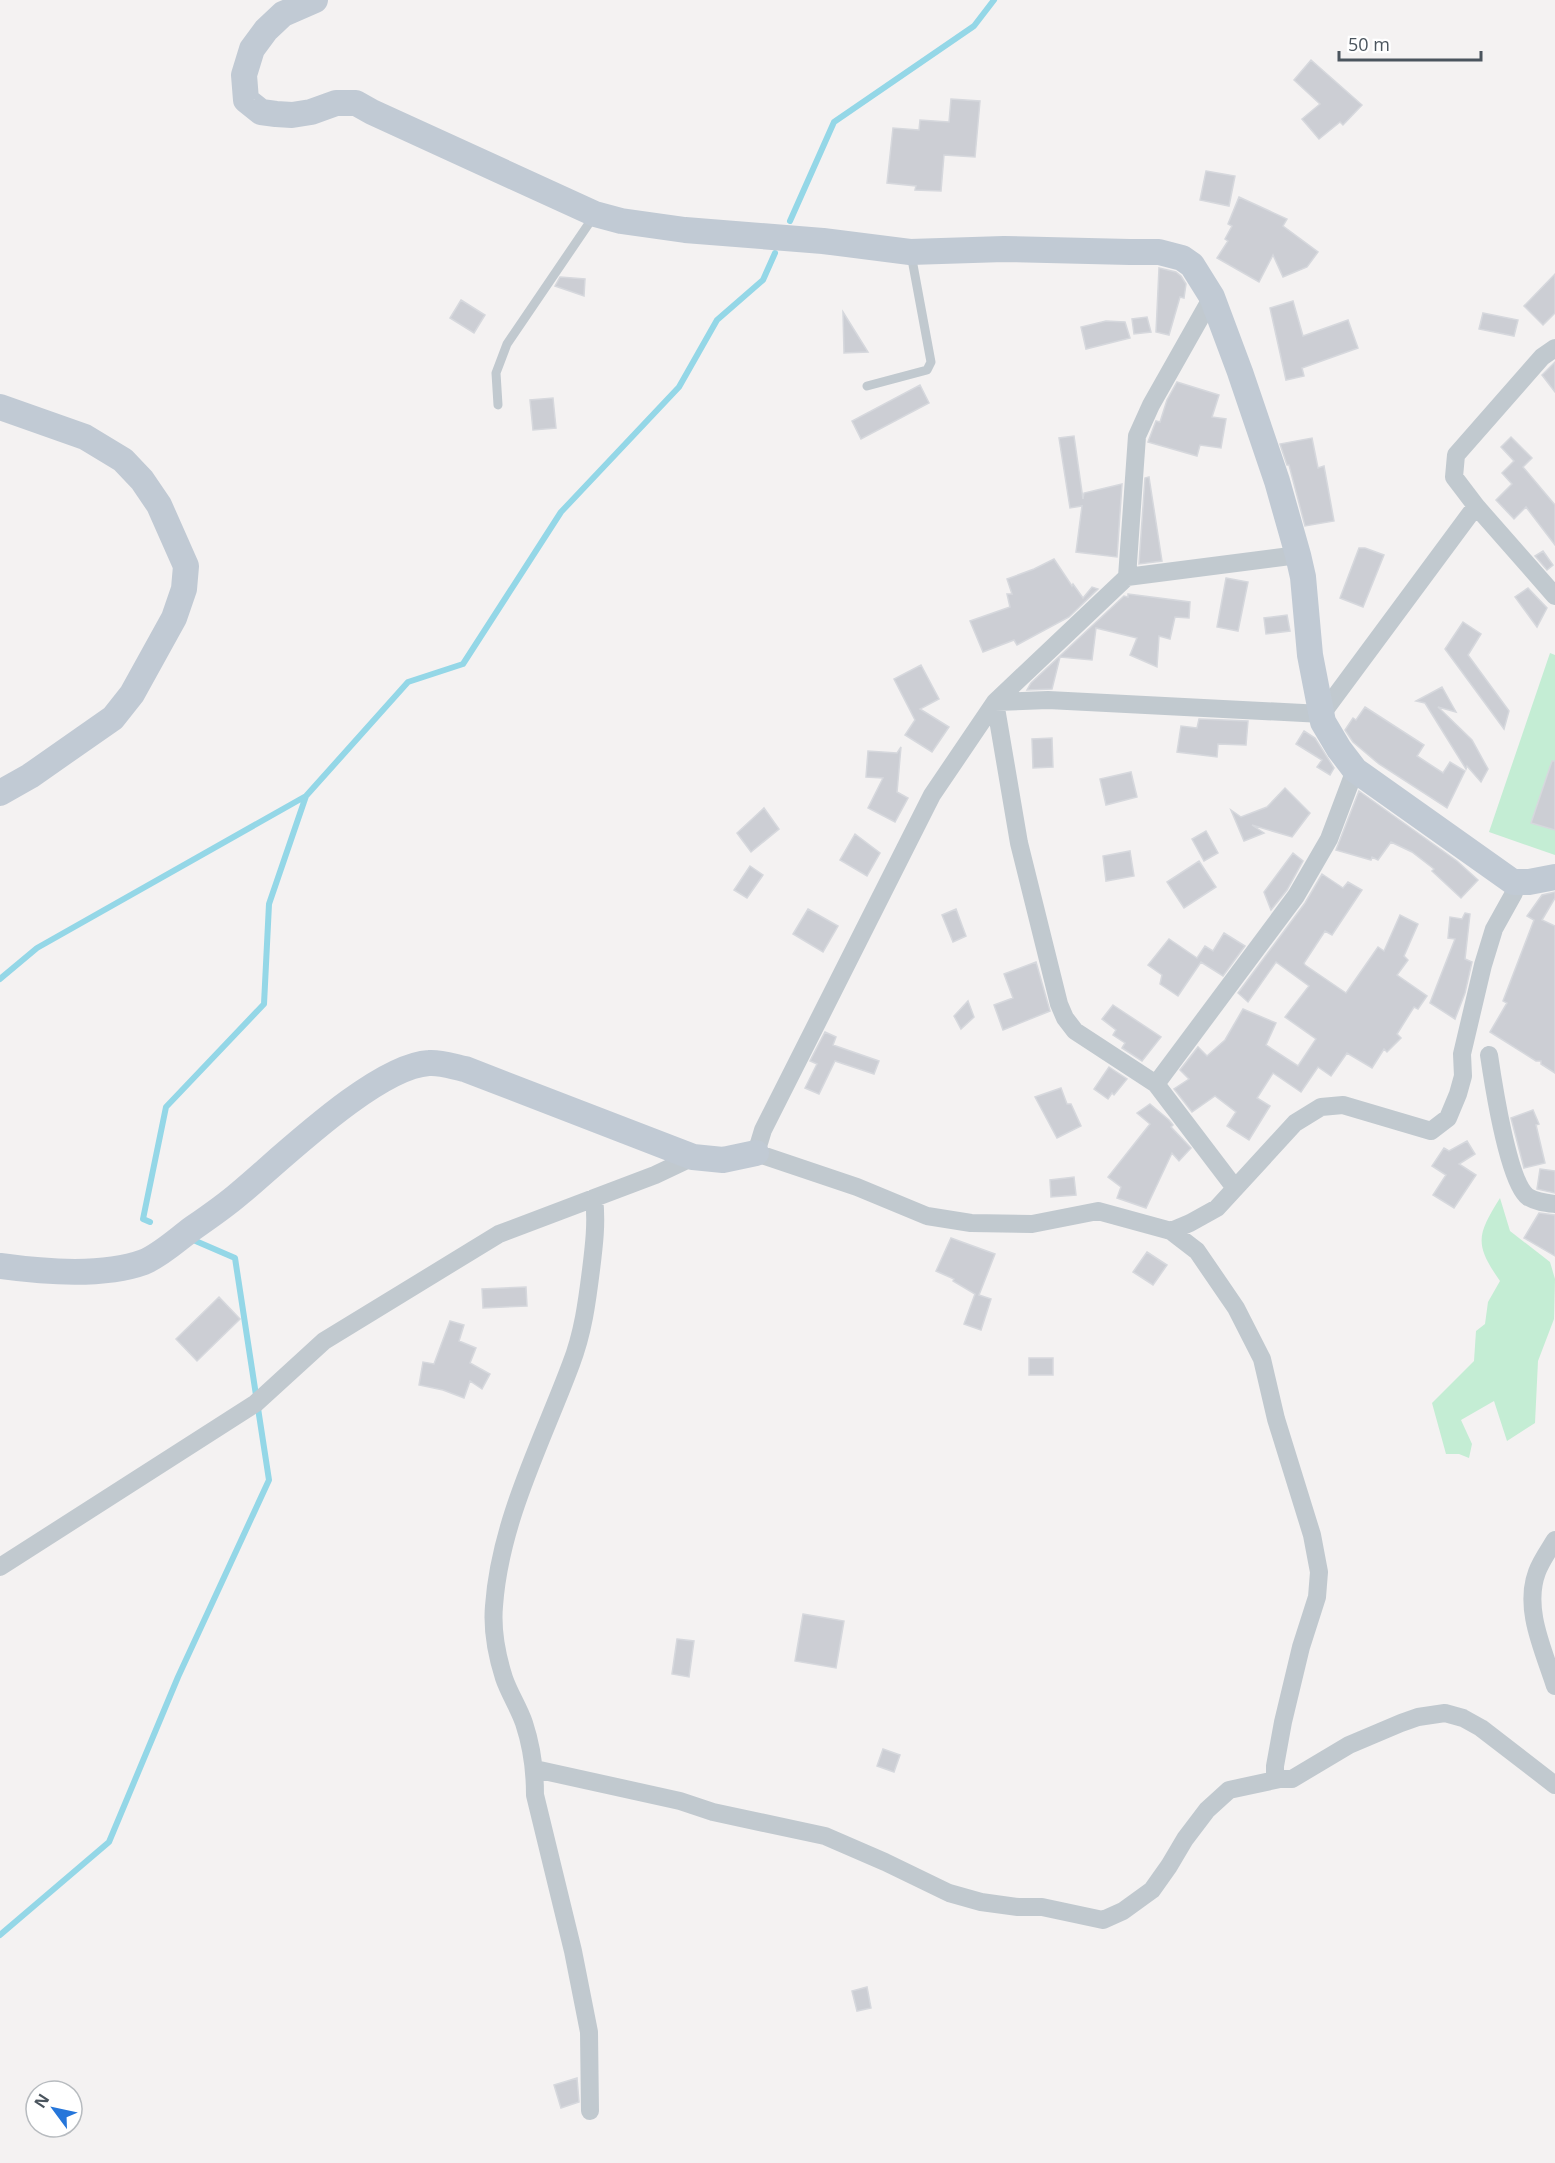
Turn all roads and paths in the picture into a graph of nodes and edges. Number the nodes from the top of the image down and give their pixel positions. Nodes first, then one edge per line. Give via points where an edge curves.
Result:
1 (315, 0) edge
2 (595, 214) junction
3 (910, 252) junction
4 (1212, 297) junction
5 (1555, 348) edge
6 (867, 386) dead end
7 (498, 405) dead end
8 (0, 407) edge
9 (1476, 506) junction
10 (1298, 555) junction
11 (1127, 577) junction
12 (1555, 596) edge
13 (995, 702) junction
14 (1322, 714) junction
15 (1355, 770) junction
16 (0, 793) edge
17 (1555, 877) edge
18 (1513, 882) junction
19 (1489, 1055) dead end
20 (1156, 1084) junction
21 (756, 1153) junction
22 (693, 1157) junction
23 (1236, 1188) junction
24 (594, 1198) junction
25 (1555, 1204) edge
26 (1171, 1231) junction
27 (0, 1266) edge
28 (1555, 1540) edge
29 (0, 1567) edge
30 (1555, 1686) edge
31 (535, 1769) junction
32 (1280, 1779) junction
33 (1555, 1785) edge
34 (590, 2111) dead end

1 - 2 main road via 283,14 252,50 244,75 246,100 261,112 292,115 336,103 356,103
2 - 3 main road via 685,230
2 - 7 lane via 507,344 496,373
3 - 4 main road via 1159,252 1192,265
3 - 6 lane via 931,362 927,370
4 - 10 main road via 1277,481
4 - 11 street via 1150,405 1137,436
5 - 9 street via 1542,357 1456,455 1454,477
8 - 16 main road via 85,437 123,460 159,506 186,566 184,589 174,618 132,694 113,718
9 - 12 street
9 - 14 street
10 - 11 street
10 - 14 main road via 1310,655
11 - 13 street
13 - 14 street via 1048,700
13 - 20 street via 1019,843 1059,1004 1075,1031
13 - 21 street via 932,795 763,1130
14 - 15 main road via 1327,730
15 - 18 main road
15 - 20 street via 1329,839 1296,896
17 - 18 main road
18 - 23 street via 1514,893 1494,929 1483,965 1462,1054 1458,1094 1448,1118 1431,1131 1343,1105 1321,1107 1295,1123
19 - 25 street via 1502,1127 1519,1185 1527,1196
20 - 23 street
21 - 22 main road via 723,1161
21 - 26 street via 857,1187 927,1216 971,1223 1032,1224 1098,1211
22 - 24 street
22 - 27 main road via 465,1069 430,1063 388,1077 362,1094 238,1195 147,1261 114,1270 36,1271
23 - 26 street via 1217,1208
24 - 29 street via 500,1234 324,1341 256,1404
24 - 31 street via 594,1246 584,1323 502,1551 494,1607 496,1643 504,1678 524,1723
26 - 32 street via 1197,1251 1236,1308 1262,1359 1312,1535 1319,1572 1317,1597 1283,1722 1275,1766
28 - 30 street via 1536,1573 1532,1604
31 - 32 street via 825,1836 949,1893 981,1902 1042,1906 1103,1920 1124,1911 1152,1890 1185,1839 1224,1793
31 - 34 street via 535,1795 589,2032
32 - 33 street via 1292,1779 1349,1745 1401,1723 1445,1713 1481,1728

